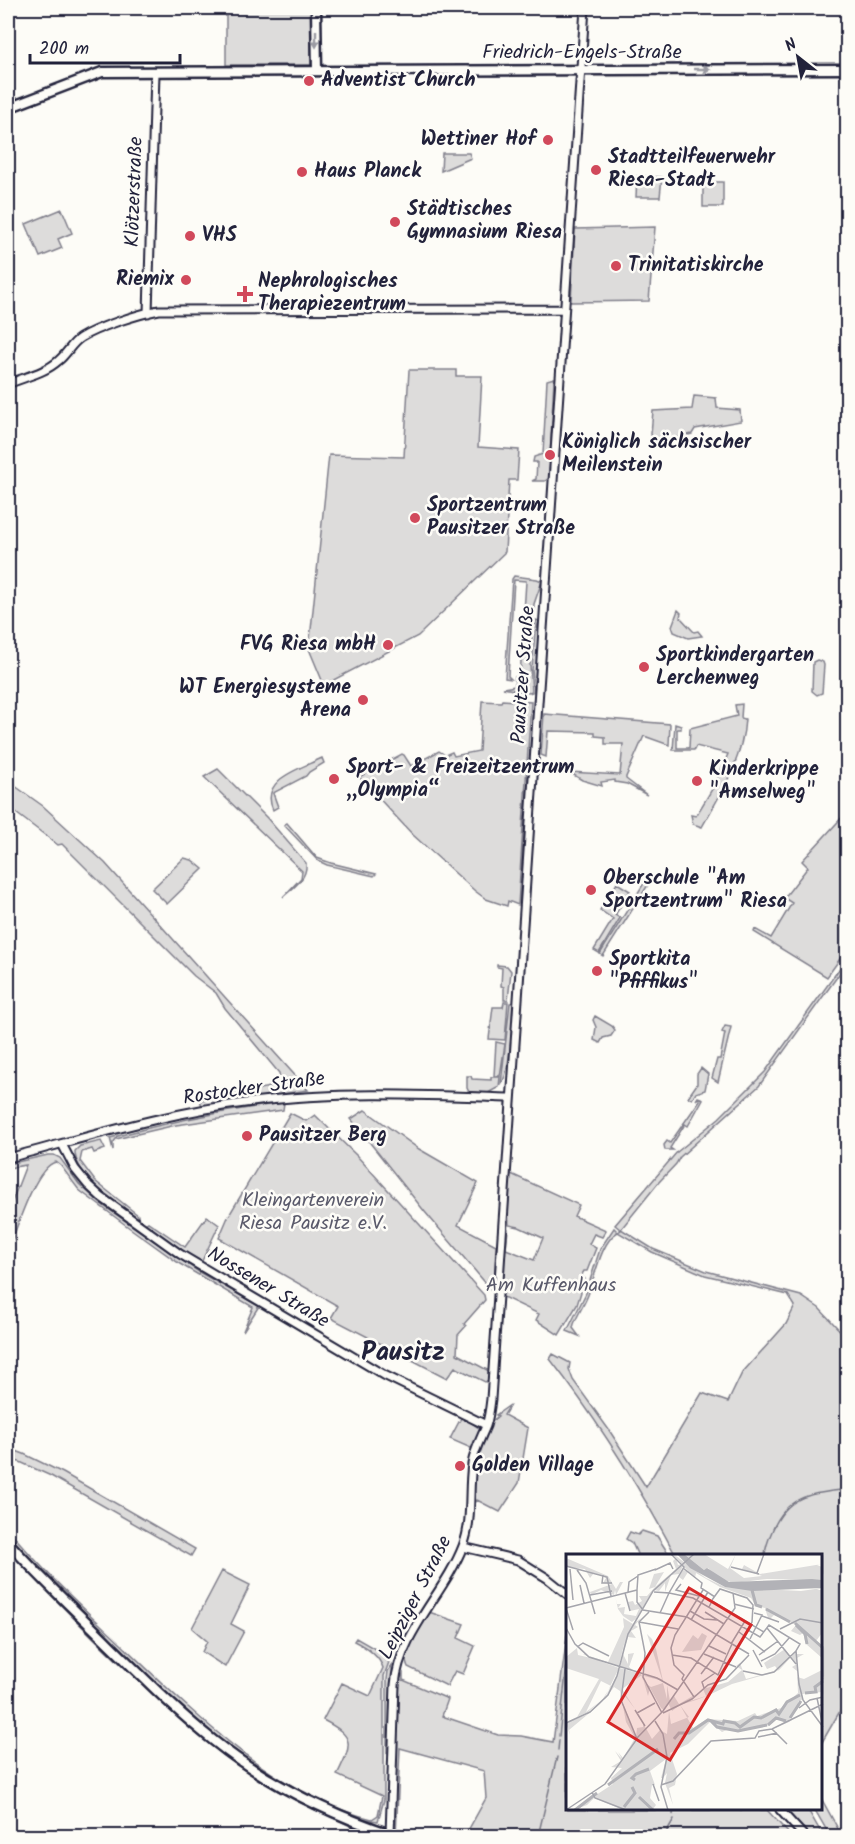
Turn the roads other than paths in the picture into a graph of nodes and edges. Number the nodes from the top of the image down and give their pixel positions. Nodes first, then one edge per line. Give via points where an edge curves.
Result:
1 (316, 8) edge
2 (585, 8) edge
3 (581, 69) junction
4 (848, 69) edge
5 (316, 71) junction
6 (155, 73) junction
7 (8, 108) edge
8 (564, 309) junction
9 (148, 313) junction
10 (8, 384) edge
11 (511, 1098) junction
12 (62, 1144) junction
13 (8, 1158) edge
14 (505, 1186) joint
15 (486, 1425) junction
16 (8, 1542) edge
17 (463, 1547) junction
18 (566, 1593) edge
19 (782, 1811) edge
20 (390, 1835) edge
21 (804, 1836) edge

1 -> 5 main road
2 - 3 street
3 -> 4 main road, Friedrich-Engels-Straße
3 - 5 main road, Friedrich-Engels-Straße
3 - 8 street, Pausitzer Straße
5 - 6 main road, Friedrich-Engels-Straße
6 - 7 main road via 102,72
6 - 9 street, Klötzerstraße
8 - 9 street
8 - 11 street, Pausitzer Straße
9 - 10 street via 85,335 51,366
11 - 12 street, Rostocker Straße via 341,1094 288,1098 228,1105
11 - 14 street, Pausitzer Straße
12 - 13 street, Rostocker Straße
12 - 15 street, Nossener Straße via 88,1185 180,1254 375,1370
14 - 15 street, Leipziger Straße
15 - 17 street, Leipziger Straße via 472,1462 470,1512
16 - 20 main road via 168,1701 230,1754 286,1788
17 - 18 street via 518,1560
17 - 20 street, Leipziger Straße via 400,1659 396,1676
19 - 21 street

